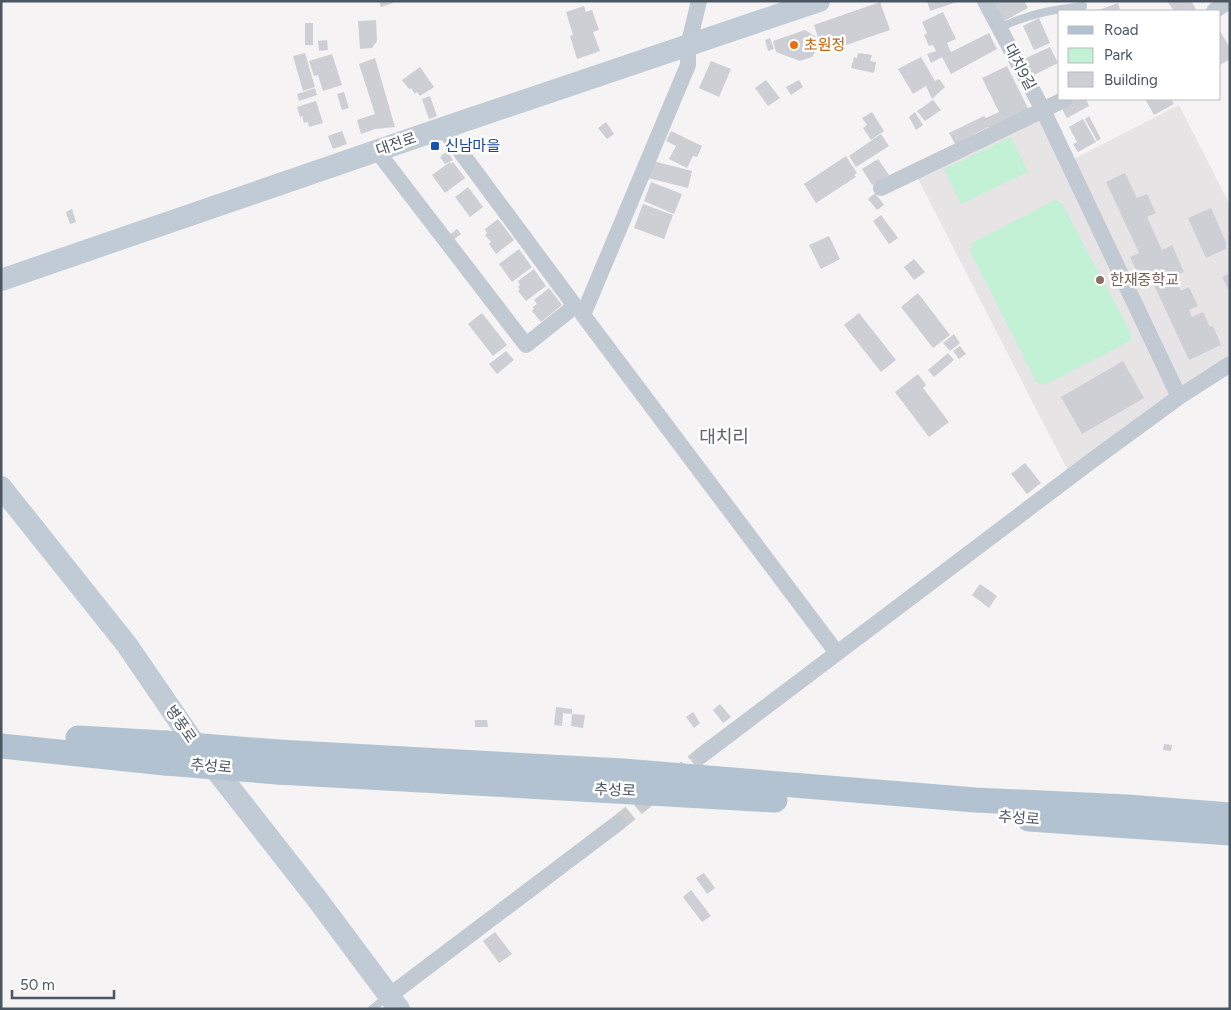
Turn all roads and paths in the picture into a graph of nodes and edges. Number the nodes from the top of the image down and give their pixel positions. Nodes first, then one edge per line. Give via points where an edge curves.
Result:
1 (699, 1) edge
2 (819, 1) edge
3 (985, 1) edge
4 (1229, 1) edge
5 (1083, 6) dead end
6 (1216, 10) edge
7 (999, 28) junction
8 (688, 46) junction
9 (1063, 100) edge
10 (1043, 110) junction
11 (443, 128) junction
12 (377, 151) junction
13 (881, 188) dead end
14 (1, 280) edge
15 (579, 311) junction
16 (1230, 364) edge
17 (1179, 397) junction
18 (1, 487) edge
19 (837, 653) junction
20 (4, 744) edge
21 (702, 755) tunnel mouth
22 (278, 762) junction
23 (1230, 815) edge
24 (618, 823) tunnel mouth
25 (1230, 833) edge
26 (387, 1004) edge

1 - 8 street
2 - 8 street, 대전로
3 - 7 street, 대치9길
4 - 6 street
5 - 7 lane via 1049,10
7 - 10 street, 대치9길
8 - 11 street, 대전로
8 - 15 street via 688,65
9 - 10 street
10 - 13 street
10 - 17 street, 대치9길
11 - 12 street, 대전로
11 - 15 street
12 - 14 street, 대전로
12 - 15 street via 526,345
15 - 19 street
16 - 17 street
17 - 19 street
18 - 26 street, 병풍로 via 127,645 195,743 317,899
19 - 21 street
20 - 22 main road, 추성로, bridge
22 - 23 main road, 추성로 via 623,771 975,800
22 - 25 main road, 추성로
24 - 26 street

